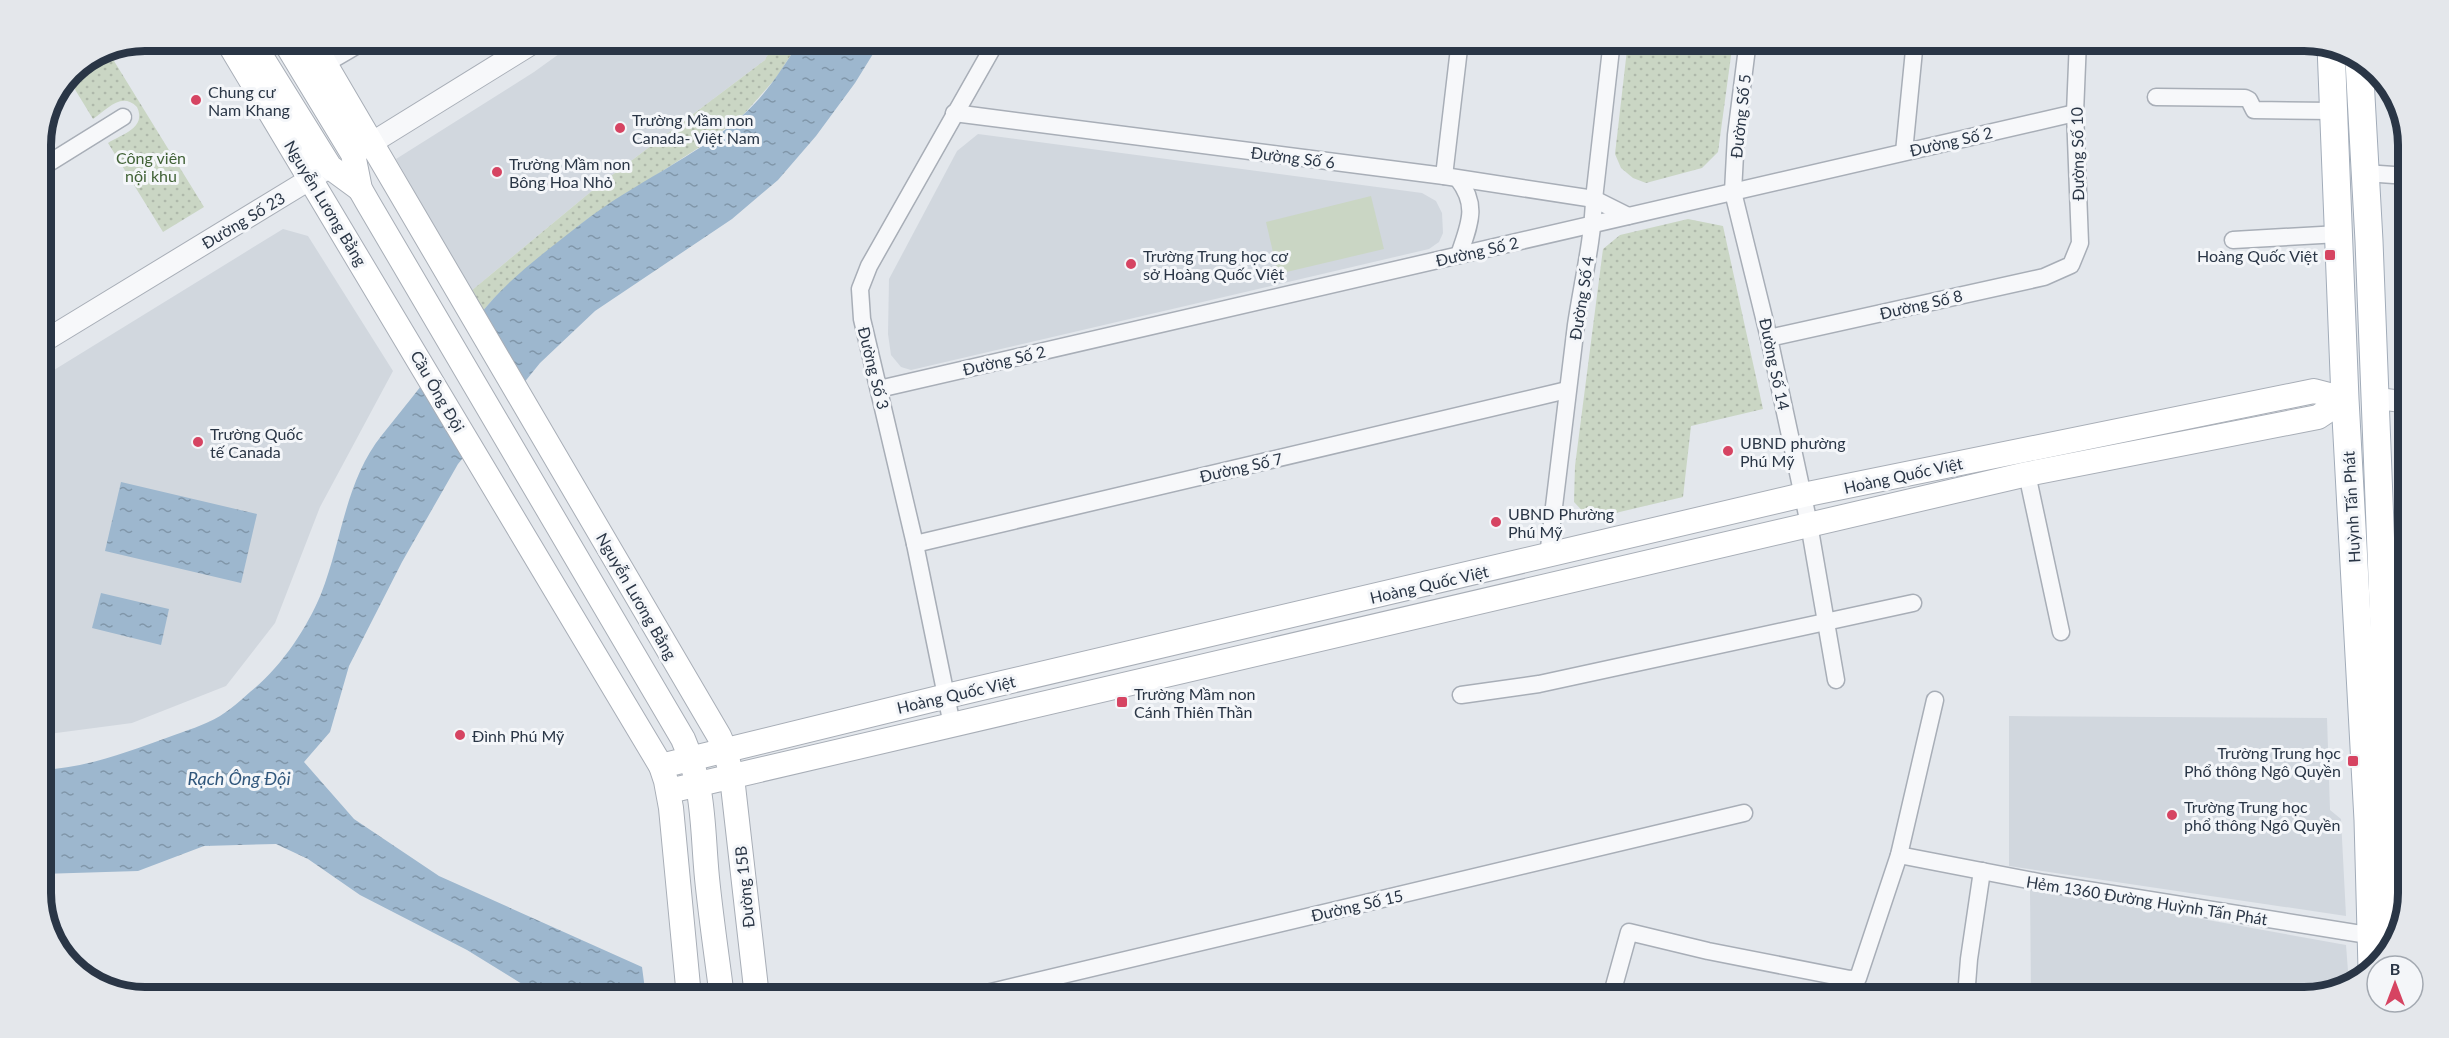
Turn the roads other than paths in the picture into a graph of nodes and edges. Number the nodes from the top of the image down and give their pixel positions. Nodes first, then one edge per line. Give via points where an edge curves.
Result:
1 (235, 51) edge
2 (257, 51) edge
3 (292, 51) edge
4 (317, 51) edge
5 (347, 51) edge
6 (520, 51) edge
7 (991, 51) edge
8 (1459, 51) edge
9 (1611, 51) edge
10 (1747, 51) edge
11 (1914, 51) edge
12 (2078, 51) edge
13 (2331, 55) edge
14 (325, 64) junction
15 (2359, 69) edge
16 (2156, 97) dead end
17 (2334, 111) junction
18 (954, 113) junction
19 (2075, 113) junction
20 (123, 117) dead end
21 (363, 149) junction
22 (1904, 152) junction
23 (51, 162) edge
24 (321, 173) junction
25 (2365, 173) junction
26 (2398, 175) edge
27 (1451, 178) junction
28 (360, 189) junction
29 (1732, 192) junction
30 (1594, 199) junction
31 (1628, 216) junction
32 (1593, 224) junction
33 (2339, 234) junction
34 (2233, 240) dead end
35 (1459, 255) junction
36 (2071, 265) joint
37 (416, 288) joint
38 (387, 305) joint
39 (51, 337) edge
40 (1770, 338) junction
41 (879, 389) junction
42 (1567, 390) junction
43 (2374, 398) junction
44 (2345, 399) junction
45 (2398, 401) edge
46 (518, 460) joint
47 (2027, 474) junction
48 (1803, 495) junction
49 (1809, 524) junction
50 (915, 544) junction
51 (1548, 556) junction
52 (1913, 603) dead end
53 (1827, 621) junction
54 (2061, 632) dead end
55 (1836, 680) dead end
56 (1461, 695) dead end
57 (947, 696) junction
58 (1935, 700) dead end
59 (952, 724) junction
60 (725, 750) junction
61 (692, 759) junction
62 (661, 766) junction
63 (732, 777) junction
64 (699, 784) junction
65 (669, 791) junction
66 (1744, 813) dead end
67 (1899, 855) junction
68 (1982, 872) junction
69 (2395, 915) edge
70 (2369, 936) junction
71 (2386, 937) edge
72 (2371, 954) edge
73 (688, 987) edge
74 (721, 987) edge
75 (756, 987) edge
76 (1016, 987) edge
77 (1614, 987) edge
78 (1967, 987) edge

1 - 24 main road, Nguyễn Lương Bằng
2 - 24 main road, Nguyễn Lương Bằng
3 - 21 main road, Nguyễn Lương Bằng
4 - 14 main road, Nguyễn Lương Bằng
5 - 14 street
6 - 21 street, Đường Số 23
7 - 18 street, Đường Số 3
8 - 27 street
9 - 30 street, Đường Số 4
10 - 29 street, Đường Số 5
11 - 22 street
12 - 19 street, Đường Số 10
13 - 17 main road, Huỳnh Tấn Phát
14 - 21 main road, Nguyễn Lương Bằng
15 - 25 main road, Huỳnh Tấn Phát
16 - 17 street via 2245,98 2254,110
17 - 33 main road, Huỳnh Tấn Phát
18 - 27 street, Đường Số 6
18 - 41 street, Đường Số 3 via 860,289 862,319
19 - 22 street, Đường Số 2
19 - 36 street, Đường Số 10 via 2080,243
20 - 23 street
21 - 24 street, Đường Số 23
21 - 28 main road, Nguyễn Lương Bằng
21 - 60 main road, Nguyễn Lương Bằng via 446,270
22 - 29 street, Đường Số 2
24 - 28 main road, Nguyễn Lương Bằng
24 - 38 main road, Nguyễn Lương Bằng
24 - 39 street, Đường Số 23
25 - 26 street
25 - 43 main road, Huỳnh Tấn Phát
27 - 30 street, Đường Số 6
27 - 35 street via 1466,190 1470,201 1471,218
28 - 37 main road, Nguyễn Lương Bằng
29 - 31 street, Đường Số 2
29 - 40 street, Đường Số 14
30 - 31 street, Đường Số 6
30 - 32 street, Đường Số 4
31 - 32 street, Đường Số 2
32 - 35 street, Đường Số 2
32 - 42 street, Đường Số 4
33 - 34 street
33 - 44 main road, Huỳnh Tấn Phát
35 - 41 street, Đường Số 2
36 - 40 street, Đường Số 8 via 2044,276
37 - 46 main road, Cầu Ông Đội
38 - 62 main road, Cầu Ông Đội
40 - 48 street, Đường Số 14
41 - 50 street, Đường Số 3
42 - 50 street, Đường Số 7
42 - 51 street, Đường Số 4
43 - 44 main road
43 - 45 street
43 - 69 main road, Huỳnh Tấn Phát
44 - 47 main road, Hoàng Quốc Việt via 2318,417
44 - 48 main road, Hoàng Quốc Việt via 2314,391
44 - 70 main road, Huỳnh Tấn Phát via 2368,820
46 - 61 main road, Nguyễn Lương Bằng
47 - 49 main road, Hoàng Quốc Việt
47 - 54 street
48 - 49 street, Đường Số 14
48 - 51 main road, Hoàng Quốc Việt
49 - 53 street, Đường Số 14
49 - 59 main road, Hoàng Quốc Việt
50 - 57 street, Đường Số 3
51 - 57 main road, Hoàng Quốc Việt
52 - 53 street
53 - 55 street, Đường Số 14
53 - 56 street via 1539,684
57 - 59 street, Đường Số 3
57 - 60 main road, Hoàng Quốc Việt
58 - 67 street
59 - 63 main road, Hoàng Quốc Việt
60 - 61 main road, Hoàng Quốc Việt
60 - 63 main road, Nguyễn Lương Bằng
61 - 62 main road, Hoàng Quốc Việt
61 - 64 main road, Nguyễn Lương Bằng
62 - 65 main road
63 - 64 main road, Hoàng Quốc Việt
63 - 75 main road, Đường 15B
64 - 65 main road, Hoàng Quốc Việt
64 - 74 main road
65 - 73 main road
66 - 76 street, Đường Số 15
67 - 68 street, Hẻm 1360 Đường Huỳnh Tấn Phát
67 - 77 street via 1857,979 1629,932
68 - 70 street, Hẻm 1360 Đường Huỳnh Tấn Phát
68 - 78 street
70 - 71 street, Hẻm 1360 Đường Huỳnh Tấn Phát
70 - 72 main road, Huỳnh Tấn Phát

